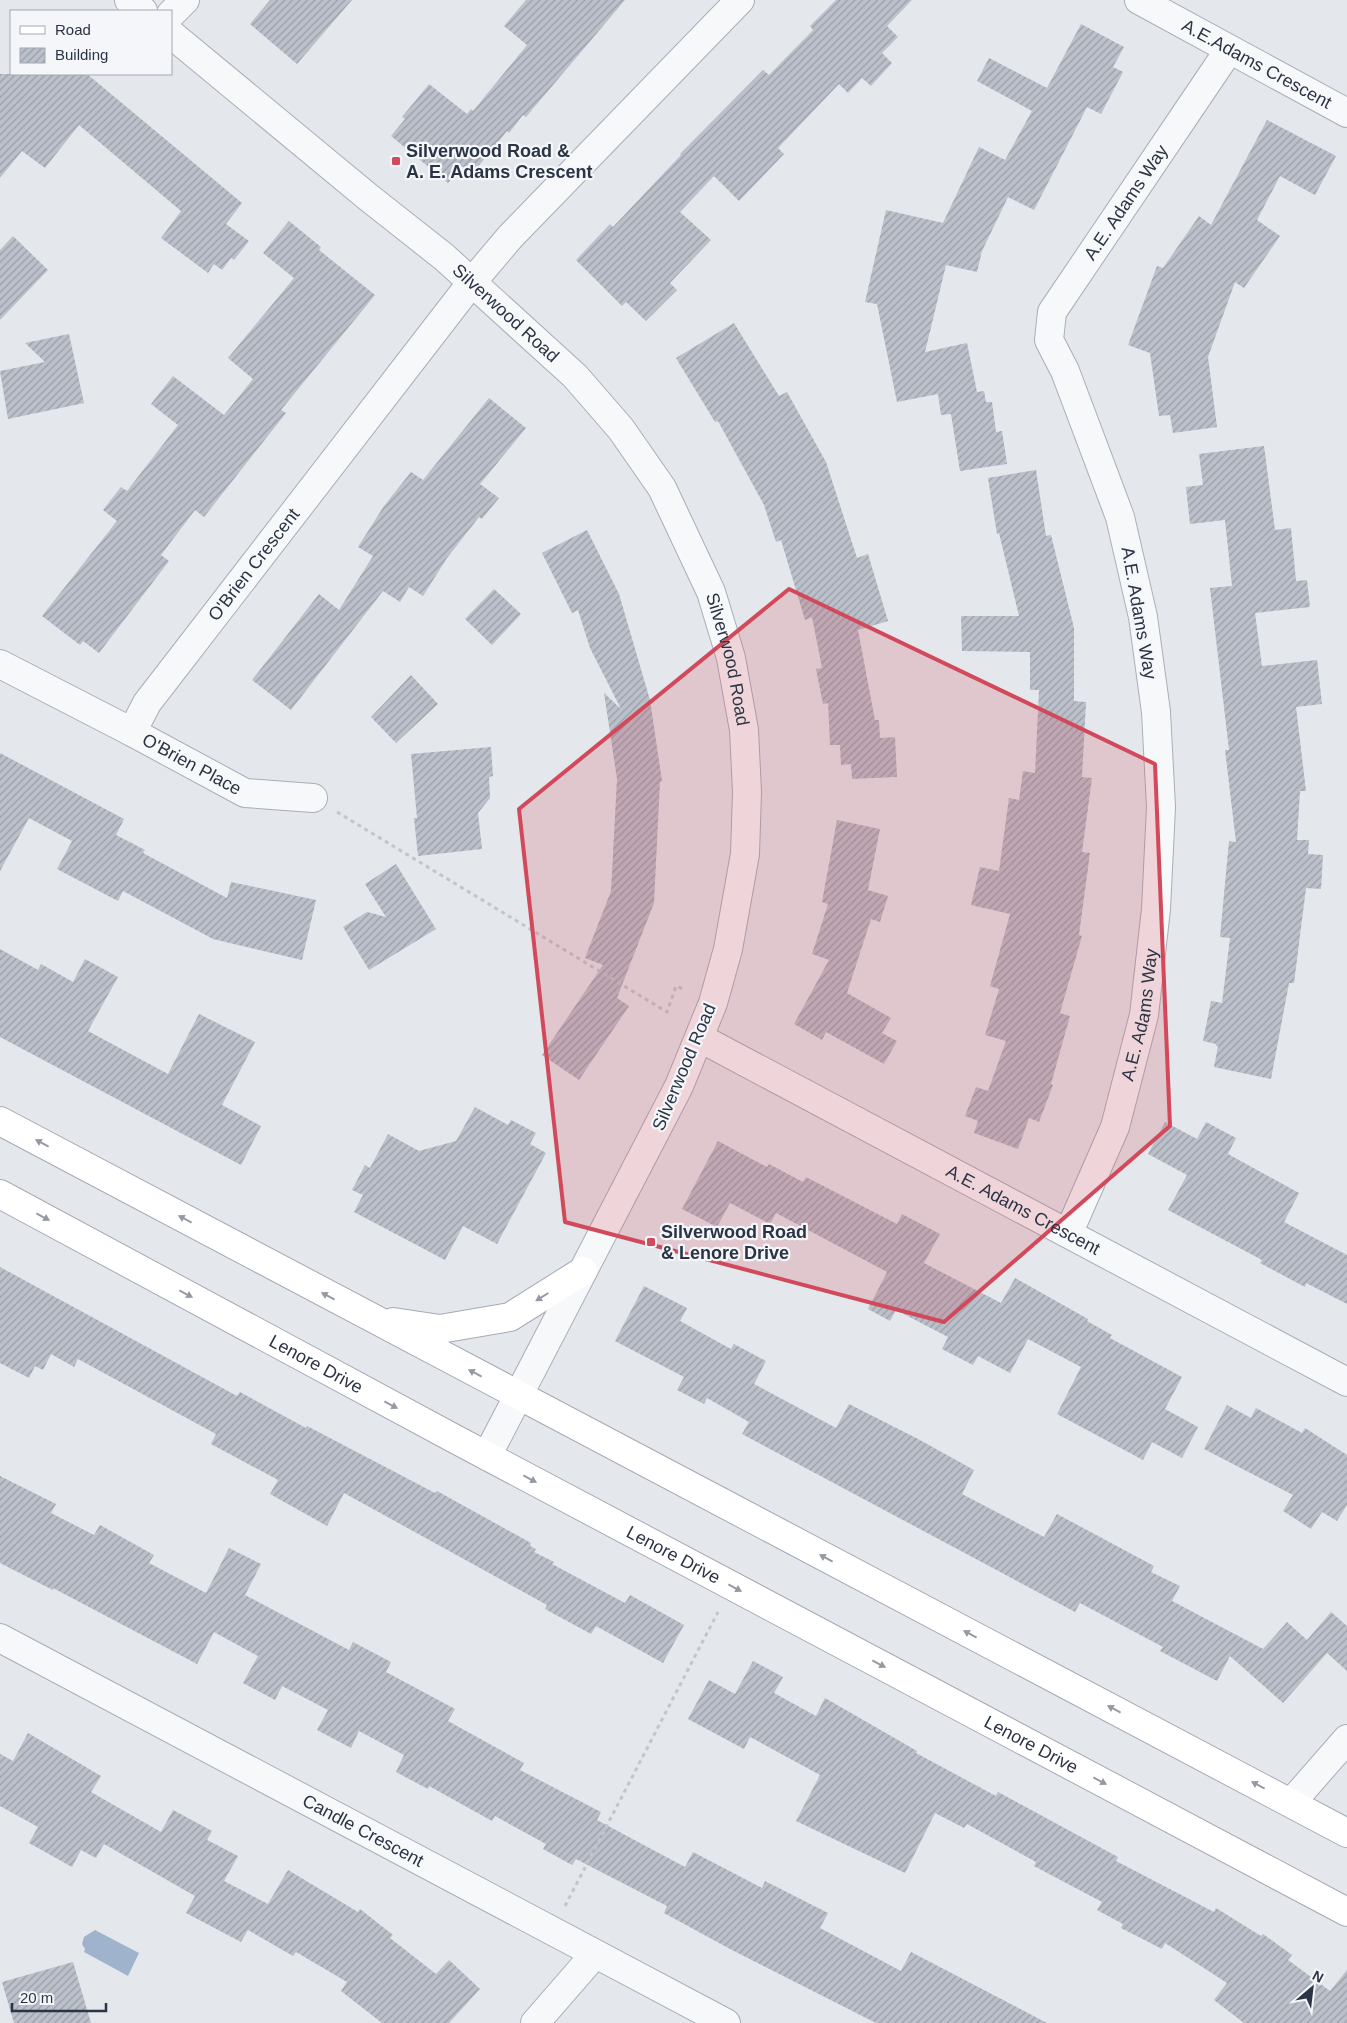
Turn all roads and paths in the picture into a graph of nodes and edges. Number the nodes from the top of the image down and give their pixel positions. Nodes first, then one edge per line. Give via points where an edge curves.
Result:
1 (129, 0) edge
2 (185, 0) edge
3 (740, 0) edge
4 (1139, 0) edge
5 (142, 10) edge
6 (172, 13) edge
7 (172, 35) edge
8 (1229, 50) junction
9 (1347, 113) edge
10 (472, 282) junction
11 (0, 664) edge
12 (132, 732) junction
13 (313, 798) dead end
14 (365, 828) dead end
15 (713, 1003) junction
16 (700, 1038) junction
17 (0, 1121) edge
18 (0, 1194) edge
19 (1069, 1232) junction
20 (583, 1271) junction
21 (372, 1318) junction
22 (1347, 1382) edge
23 (518, 1396) junction
24 (487, 1456) junction
25 (722, 1604) dead end
26 (0, 1638) edge
27 (1347, 1739) edge
28 (1292, 1803) junction
29 (1347, 1832) edge
30 (564, 1908) dead end
31 (1347, 1912) edge
32 (595, 1954) junction
33 (535, 2023) edge
34 (726, 2023) edge

1 - 5 street
2 - 6 street
3 - 10 street via 510,237
4 - 8 street, A.E.Adams Crescent
7 - 10 street, Silverwood Road
8 - 9 street, A.E.Adams Crescent
8 - 19 street, A.E. Adams Way via 1052,312 1049,340 1069,380 1120,517 1143,617 1156,712 1161,807 1156,909 1144,1015 1115,1127
10 - 12 street, O'Brien Crescent via 147,703
10 - 15 street, Silverwood Road via 576,376 621,428 662,488 711,592 731,658 744,730 747,792 745,854 728,949
11 - 12 street
12 - 13 street, O'Brien Place via 245,793
14 - 15 path via 667,1012 676,986
15 - 16 street, Silverwood Road
16 - 19 street, A.E. Adams Crescent
16 - 20 street, Silverwood Road via 680,1086
21 -> 17 main road
18 -> 24 main road, Lenore Drive
19 - 22 street, A.E. Adams Crescent
20 -> 21 main road via 510,1317 440,1329
20 - 23 street, Silverwood Road
23 -> 21 main road
23 - 24 street, Silverwood Road
28 -> 23 main road
24 -> 31 main road, Lenore Drive
25 - 30 path
26 - 32 street, Candle Crescent
27 - 28 street
28 - 29 main road
32 - 33 street
32 - 34 street, Candle Crescent

